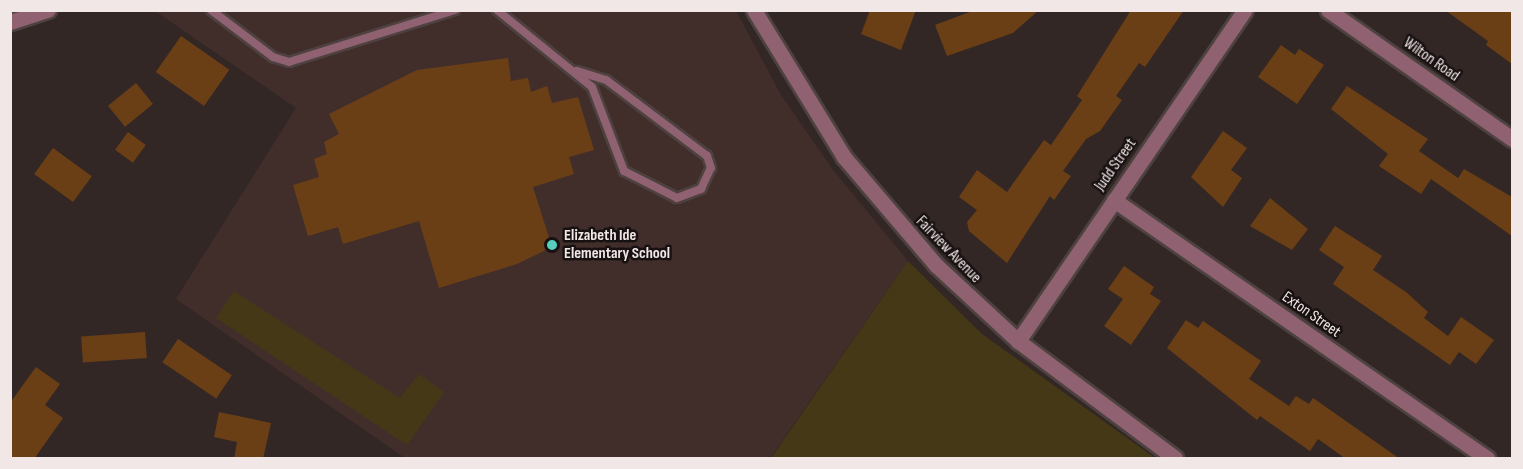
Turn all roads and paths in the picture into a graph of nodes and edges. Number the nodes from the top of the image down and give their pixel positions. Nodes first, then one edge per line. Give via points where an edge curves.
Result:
1 (48, 10) edge
2 (211, 10) edge
3 (455, 10) edge
4 (497, 10) edge
5 (754, 10) edge
6 (1245, 10) edge
7 (1328, 10) edge
8 (10, 22) edge
9 (576, 71) junction
10 (1512, 139) edge
11 (1114, 200) junction
12 (1018, 341) junction
13 (1175, 459) edge
14 (1487, 459) edge

1 - 8 street
2 - 3 lane via 273,57 289,62
4 - 9 lane
5 - 12 street, Fairview Avenue via 811,111 875,197 936,265
6 - 11 street, Judd Street
7 - 10 street, Wilton Road
9 - 9 lane via 592,87 624,171 677,198 701,189 711,168 707,156 606,80
11 - 12 street, Judd Street
11 - 14 street, Exton Street
12 - 13 street, Fairview Avenue

